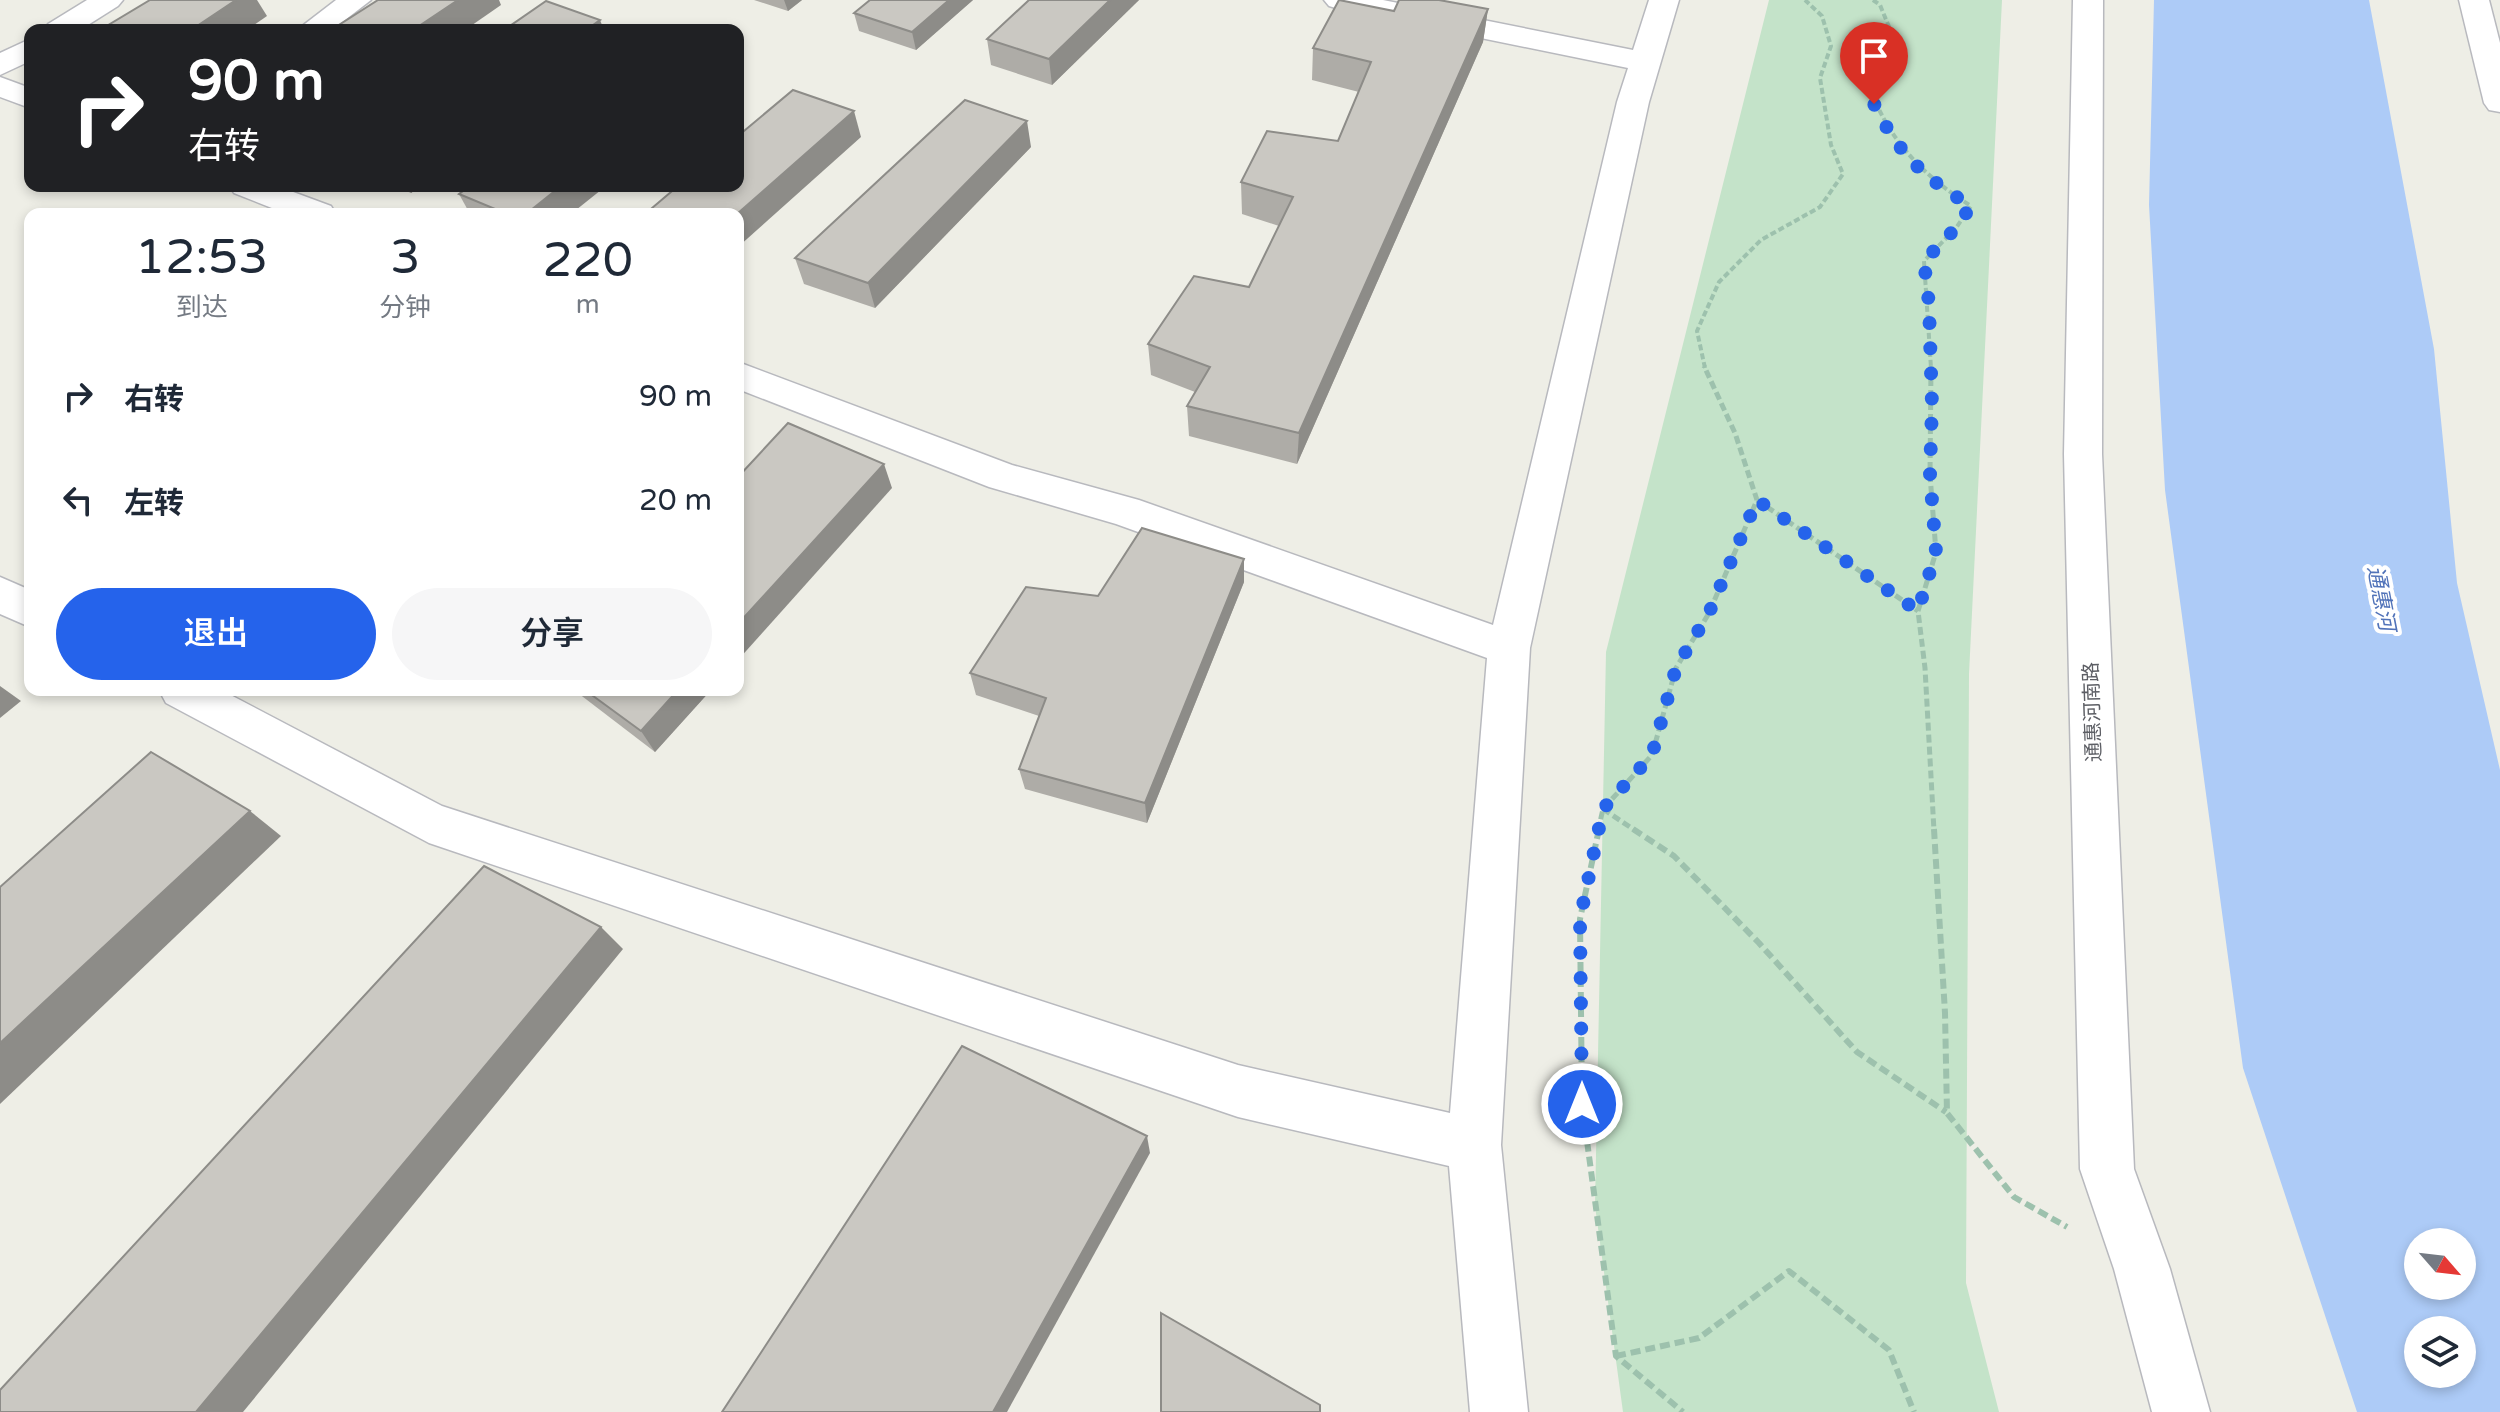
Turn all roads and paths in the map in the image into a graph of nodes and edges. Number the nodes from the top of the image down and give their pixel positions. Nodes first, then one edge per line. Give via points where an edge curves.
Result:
1 (108, 0) edge
2 (356, 0) edge
3 (1339, 0) edge
4 (1664, 0) edge
5 (1805, 0) edge
6 (1873, 0) edge
7 (2088, 0) edge
8 (2474, 0) edge
9 (69, 24) edge
10 (321, 24) edge
11 (24, 52) edge
12 (1645, 62) junction
13 (0, 66) edge
14 (0, 86) edge
15 (24, 96) edge
16 (2500, 103) edge
17 (262, 192) edge
18 (303, 208) edge
19 (744, 377) edge
20 (1757, 500) junction
21 (0, 594) edge
22 (24, 607) edge
23 (1918, 611) junction
24 (1509, 648) junction
25 (192, 696) edge
26 (1603, 809) junction
27 (1947, 1113) junction
28 (1474, 1145) junction
29 (2142, 1269) junction
30 (1616, 1356) junction
31 (1499, 1412) edge
32 (1683, 1412) edge
33 (1914, 1412) edge
34 (2181, 1412) edge

1 - 9 street
2 - 10 street
3 - 12 street
4 - 12 street
5 - 20 path via 1822,16 1831,46 1820,78 1831,145 1843,174 1820,207 1761,240 1719,282 1697,331 1705,370 1735,433
6 - 23 path via 1892,34 1866,77 1874,104 1890,137 1912,161 1942,189 1971,206 1924,261 1936,552
7 - 29 street, 通惠河南路 via 2083,454 2107,1169
8 - 16 street
11 - 13 street
12 - 24 street
14 - 15 street
17 - 18 street
19 - 24 street via 1003,477 1125,511
20 - 23 path
20 - 26 path via 1709,613 1676,668 1652,755
21 - 22 street
23 - 27 path
24 - 28 street
25 - 28 street via 429,822 1238,1091
26 - 27 path via 1674,856 1857,1052
26 - 30 path via 1580,919 1582,1104
27 - 29 path via 2014,1197
28 - 31 street
29 - 34 street, 通惠河南路
30 - 32 path
30 - 33 path via 1699,1338 1789,1271 1889,1350

